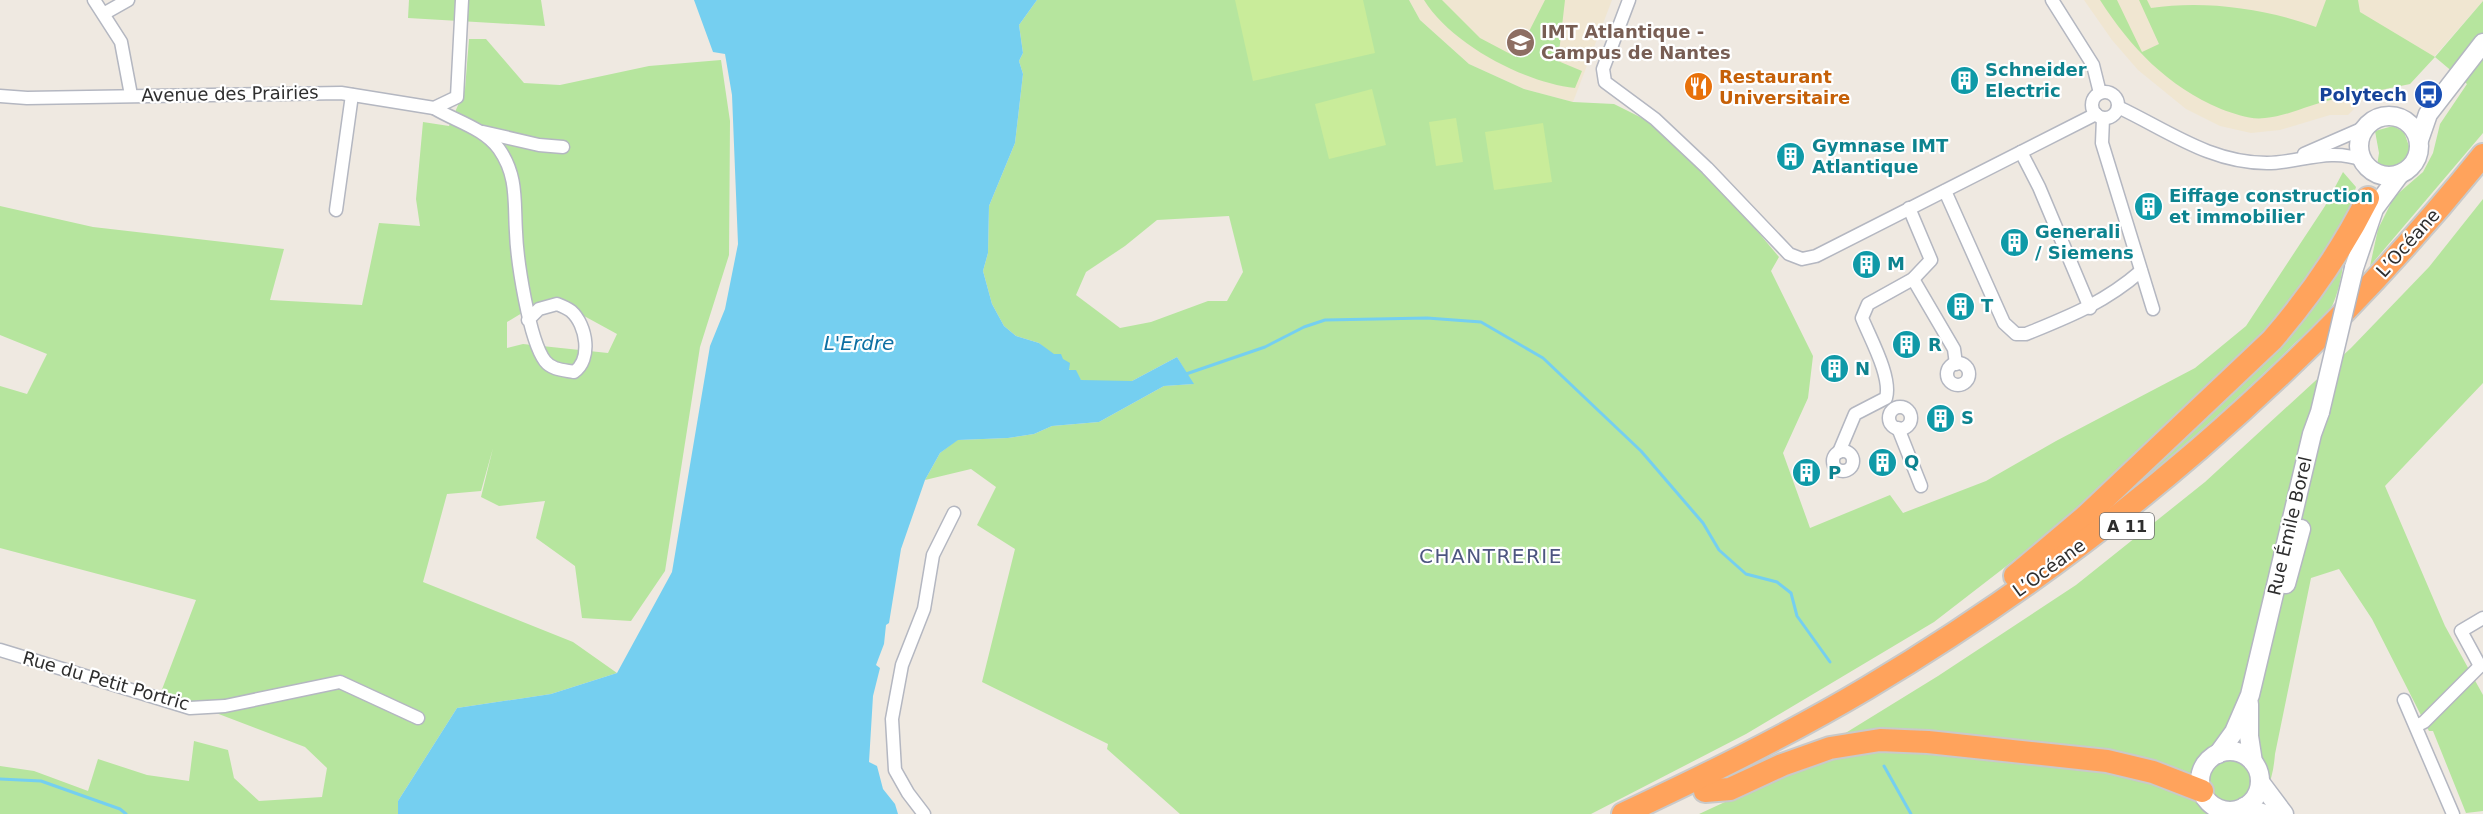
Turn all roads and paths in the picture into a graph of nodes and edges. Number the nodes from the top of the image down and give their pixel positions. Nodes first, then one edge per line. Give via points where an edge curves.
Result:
1 (94, 0) edge
2 (128, 0) edge
3 (462, 0) edge
4 (2052, 0) edge
5 (1628, 3) edge
6 (105, 13) junction
7 (2483, 43) edge
8 (2461, 71) junction
9 (2100, 93) junction
10 (352, 95) junction
11 (0, 96) edge
12 (131, 96) junction
13 (2118, 107) junction
14 (434, 108) junction
15 (2099, 116) junction
16 (2400, 118) junction
17 (2366, 127) junction
18 (474, 128) junction
19 (2419, 140) junction
20 (562, 147) dead end
21 (2021, 152) junction
22 (2483, 155) edge
23 (2296, 158) junction
24 (2368, 166) junction
25 (2400, 174) junction
26 (2483, 178) edge
27 (1945, 191) junction
28 (2368, 198) junction
29 (1909, 208) junction
30 (336, 210) dead end
31 (2354, 267) junction
32 (2141, 271) junction
33 (1913, 279) junction
34 (2090, 308) junction
35 (2153, 309) dead end
36 (528, 320) junction
37 (1956, 364) dead end
38 (1886, 398) junction
39 (1894, 408) junction
40 (1898, 428) junction
41 (1839, 452) dead end
42 (1922, 486) dead end
43 (954, 513) dead end
44 (2483, 618) edge
45 (0, 650) edge
46 (1916, 658) junction
47 (2482, 666) edge
48 (2250, 694) junction
49 (2404, 700) dead end
50 (417, 718) dead end
51 (2416, 726) junction
52 (2217, 754) junction
53 (2253, 762) junction
54 (2260, 782) junction
55 (1705, 791) junction
56 (2202, 791) junction
57 (2244, 807) junction
58 (924, 814) edge
59 (1623, 814) edge
60 (1656, 814) edge
61 (2265, 814) edge
62 (2284, 814) edge
63 (2453, 814) edge

1 - 6 street
2 - 6 street
3 - 14 street via 457,97
4 - 9 street via 2095,70
5 - 29 street via 1603,69 1605,82 1655,119 1792,256 1809,258 1824,252
6 - 12 street via 121,42
7 - 8 street
8 - 16 street via 2422,106
8 - 19 street via 2424,121
9 - 13 street via 2112,94
9 - 15 street via 2092,102
10 - 12 street, Avenue des Prairies
10 - 14 street, Avenue des Prairies
10 - 30 street
11 - 12 street, Avenue des Prairies
13 - 15 street via 2112,116
13 - 23 street via 2175,139 2217,155 2267,163
14 - 18 street, Avenue des Prairies
15 - 21 street
15 - 32 street via 2102,143
16 - 17 street via 2379,118
16 - 19 street via 2410,124
17 - 23 street
17 - 24 street via 2359,143
18 - 20 street
18 - 36 street via 498,148 513,176
19 - 25 street via 2415,161
21 - 27 street
21 - 34 street
22 - 46 highway, L’Océane / A 11 via 2376,279 2215,435 2073,551
23 - 24 street via 2333,155
24 - 25 street via 2389,176
24 - 28 street, Rue Émile Borel
25 - 31 street, Rue Émile Borel via 2374,209
26 - 55 highway, L’Océane / A 11 via 2390,285 2301,376 2143,514 2035,596 1943,658 1829,726
27 - 29 street
27 - 34 street via 2007,329 2022,335
28 - 31 street, Rue Émile Borel
28 - 46 highway via 2333,261 2272,340 2086,516 2022,571 1929,638
29 - 33 street via 1931,260
31 - 48 street, Rue Émile Borel, bridge
32 - 34 street
32 - 35 street
33 - 37 street via 1954,349
33 - 38 street via 1863,310 1862,318 1887,379
36 - 36 street via 545,361 556,369 574,372 582,366 584,331 572,312 558,304 539,309
38 - 39 street
38 - 41 street via 1855,414
39 - 40 street via 1889,419
39 - 40 street via 1904,408 1910,416 1907,425
40 - 42 street
43 - 58 street via 933,555 924,609 902,665 892,719 895,770
44 - 47 street via 2461,630
45 - 50 street, Rue du Petit Portric via 190,708 225,706 340,682
46 - 59 highway, L’Océane / A 11 via 1792,730
47 - 51 street
48 - 52 street, Rue Émile Borel via 2234,732
48 - 53 street, Rue Émile Borel
49 - 51 street
51 - 63 street
52 - 53 street via 2237,752
52 - 56 street via 2203,769
53 - 54 street
54 - 57 street via 2256,796
54 - 62 street
55 - 56 highway via 1730,789 1830,748 1880,740 2107,761 2153,772
55 - 60 highway, L’Océane / A 11
56 - 57 street via 2209,802 2221,809
57 - 61 street

